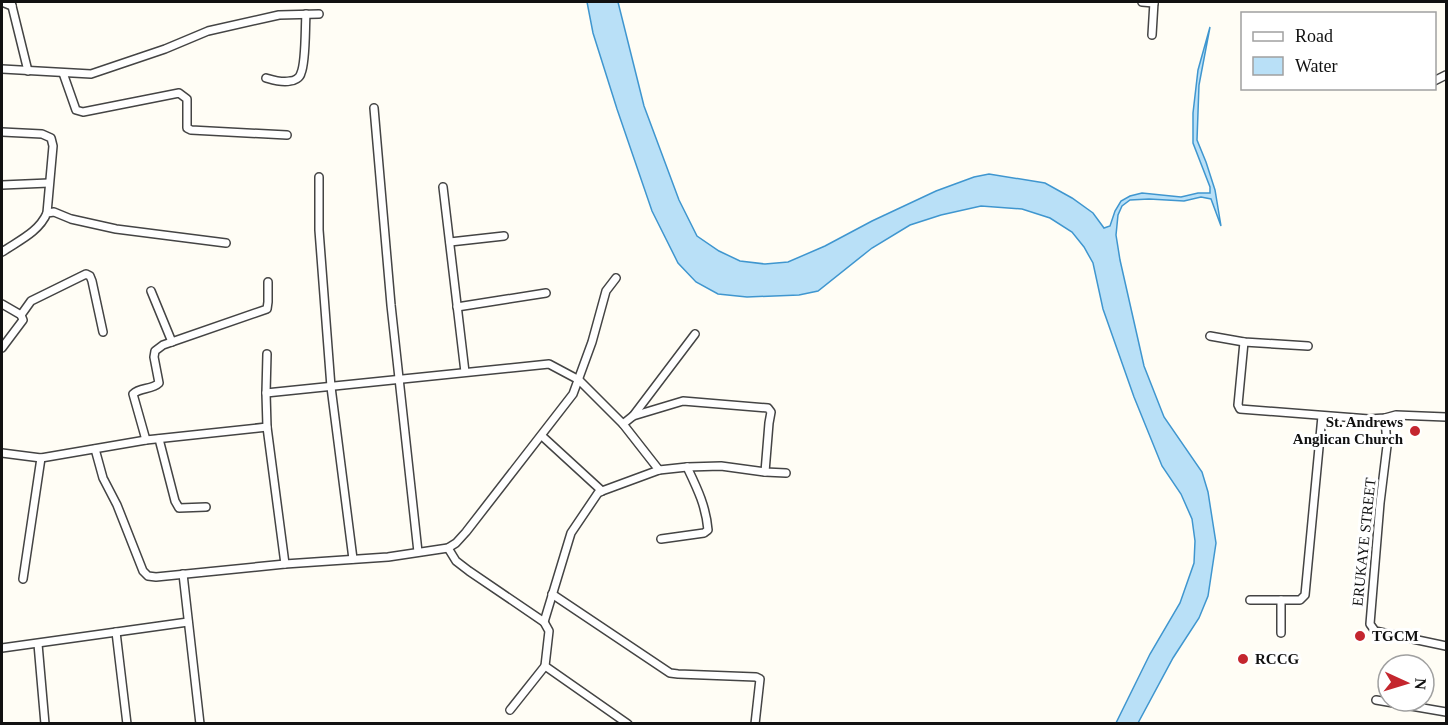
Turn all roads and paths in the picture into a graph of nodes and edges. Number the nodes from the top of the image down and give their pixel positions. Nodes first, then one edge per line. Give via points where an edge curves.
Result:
1 (2, 2) edge
2 (1142, 2) edge
3 (1154, 2) edge
4 (12, 4) edge
5 (306, 14) junction
6 (319, 14) dead end
7 (1152, 35) dead end
8 (2, 69) edge
9 (28, 71) junction
10 (63, 73) junction
11 (266, 78) dead end
12 (374, 108) dead end
13 (2, 132) edge
14 (287, 135) dead end
15 (319, 177) dead end
16 (49, 183) junction
17 (2, 185) edge
18 (443, 187) dead end
19 (47, 213) junction
20 (504, 236) dead end
21 (450, 242) junction
22 (226, 243) dead end
23 (2, 252) edge
24 (615, 278) dead end
25 (268, 282) dead end
26 (152, 291) dead end
27 (546, 293) dead end
28 (2, 304) edge
29 (457, 307) junction
30 (21, 315) junction
31 (103, 332) dead end
32 (695, 334) dead end
33 (1210, 336) dead end
34 (172, 342) junction
35 (1244, 342) junction
36 (1308, 346) dead end
37 (2, 348) edge
38 (267, 354) dead end
39 (465, 372) junction
40 (400, 380) junction
41 (579, 380) junction
42 (331, 387) junction
43 (266, 393) junction
44 (633, 416) junction
45 (1322, 416) junction
46 (1446, 417) edge
47 (1385, 418) junction
48 (622, 424) junction
49 (267, 426) junction
50 (542, 436) junction
51 (159, 439) junction
52 (146, 440) junction
53 (95, 449) junction
54 (2, 453) edge
55 (41, 458) junction
56 (687, 467) junction
57 (659, 470) junction
58 (765, 472) junction
59 (786, 473) dead end
60 (602, 491) junction
61 (206, 507) dead end
62 (662, 539) dead end
63 (448, 548) junction
64 (418, 552) junction
65 (353, 559) junction
66 (285, 564) junction
67 (183, 574) junction
68 (23, 579) dead end
69 (552, 594) junction
70 (1250, 600) dead end
71 (1281, 600) junction
72 (188, 622) junction
73 (544, 622) junction
74 (116, 632) junction
75 (1281, 633) dead end
76 (38, 644) junction
77 (1446, 646) edge
78 (2, 648) edge
79 (545, 666) junction
80 (510, 710) dead end
81 (45, 723) edge
82 (127, 723) edge
83 (200, 723) edge
84 (627, 723) edge
85 (755, 723) edge

1 - 4 street
2 - 3 street
3 - 7 street
4 - 9 street
5 - 6 street
5 - 10 street via 279,15 208,31 90,74
5 - 11 street via 301,74 290,81
8 - 9 street
9 - 10 street
10 - 14 street via 76,110 82,112 179,93 187,99 190,130
12 - 40 street
13 - 16 street via 51,138
15 - 42 street via 319,230
16 - 17 street
16 - 19 street
18 - 21 street
19 - 22 street via 116,229
19 - 23 street via 31,233
20 - 21 street
21 - 29 street
24 - 41 street via 606,291
25 - 34 street via 267,309
26 - 34 street
27 - 29 street
28 - 30 street
29 - 39 street
30 - 31 street via 31,301 86,274 92,281
30 - 37 street via 23,320
32 - 44 street
33 - 35 street
34 - 52 street via 155,351 159,383 133,394
35 - 36 street
35 - 45 street via 1240,409
38 - 43 street
39 - 40 street
39 - 41 street via 549,364
40 - 42 street
40 - 64 street
41 - 48 street
41 - 50 street
42 - 43 street
42 - 65 street
43 - 49 street
44 - 48 street
44 - 58 street via 683,401 768,408 771,412
45 - 47 street
45 - 71 street via 1305,595 1300,600
46 - 47 street
47 - 77 street, ERUKAYE STREET via 1388,446 1370,624 1375,630
48 - 57 street
49 - 51 street
49 - 66 street
50 - 60 street
50 - 63 street via 466,532
51 - 52 street
51 - 61 street via 179,508
52 - 53 street
53 - 55 street
53 - 67 street via 103,478 143,571 156,578
54 - 55 street
55 - 68 street
56 - 57 street
56 - 58 street via 721,466
56 - 62 street via 701,497 708,530
57 - 60 street
58 - 59 street
60 - 69 street via 571,532
63 - 64 street
63 - 73 street via 456,561
64 - 65 street
65 - 66 street
66 - 67 street
67 - 72 street
69 - 73 street
69 - 85 street via 670,672 760,679
70 - 71 street
71 - 75 street
72 - 74 street
72 - 83 street
73 - 79 street via 549,631
74 - 76 street
74 - 82 street
76 - 78 street
76 - 81 street
79 - 80 street
79 - 84 street

